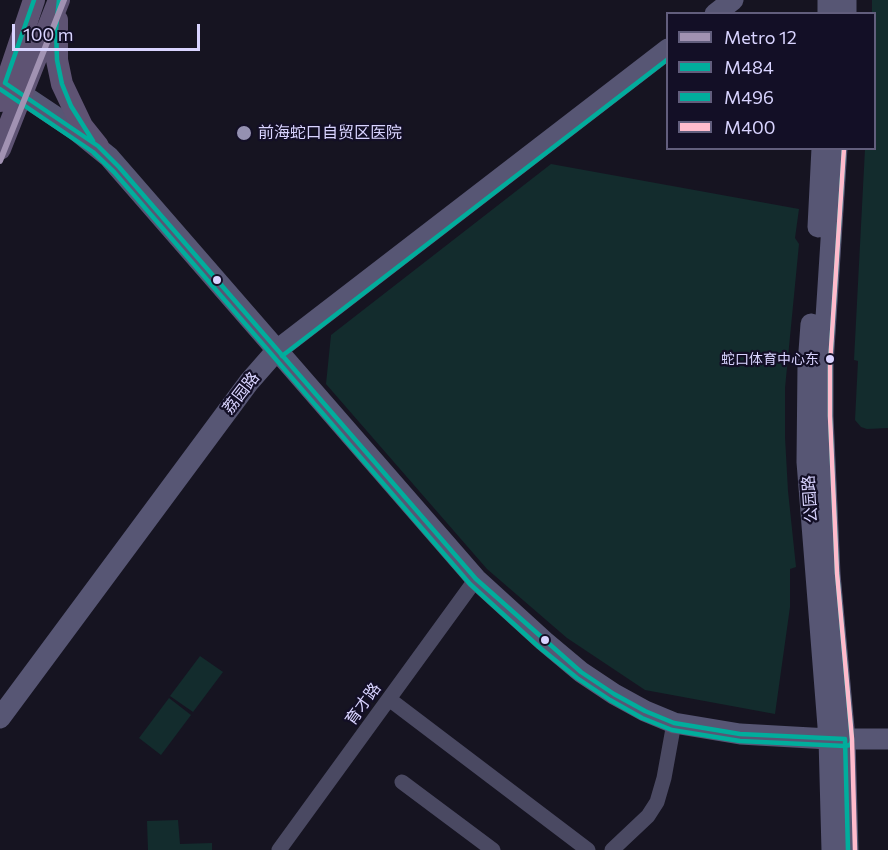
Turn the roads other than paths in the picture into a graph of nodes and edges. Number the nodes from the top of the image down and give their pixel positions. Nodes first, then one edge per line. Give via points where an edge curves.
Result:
1 (34, 0) edge
2 (59, 0) edge
3 (733, 0) edge
4 (718, 12) edge
5 (666, 52) edge
6 (7, 90) edge
7 (98, 146) junction
8 (0, 149) edge
9 (822, 150) edge
10 (837, 150) edge
11 (277, 350) junction
12 (476, 579) junction
13 (389, 699) junction
14 (0, 718) edge
15 (674, 723) junction
16 (837, 739) junction
17 (888, 739) edge
18 (402, 782) dead end
19 (279, 850) edge
20 (493, 850) edge
21 (588, 850) edge
22 (612, 850) edge
23 (832, 850) edge
24 (848, 850) edge

1 - 6 main road
2 - 6 main road
2 - 7 main road via 57,60 62,84 82,126
3 - 4 street
5 - 11 street, 荔园路
6 - 7 street
6 - 8 main road
7 - 11 street
9 - 16 street, 公园路 via 808,365 807,452 815,574
10 - 16 street, 公园路 via 823,364 823,428
11 - 12 street
11 - 14 street, 荔园路 via 249,382
12 - 13 street, 育才路
12 - 15 street via 581,672 645,711
13 - 19 street, 育才路
13 - 21 street
15 - 16 street via 740,734
15 - 22 street via 657,802 648,816
16 - 17 street
16 - 23 street, 公园路
16 - 24 street, 公园路
18 - 20 street

